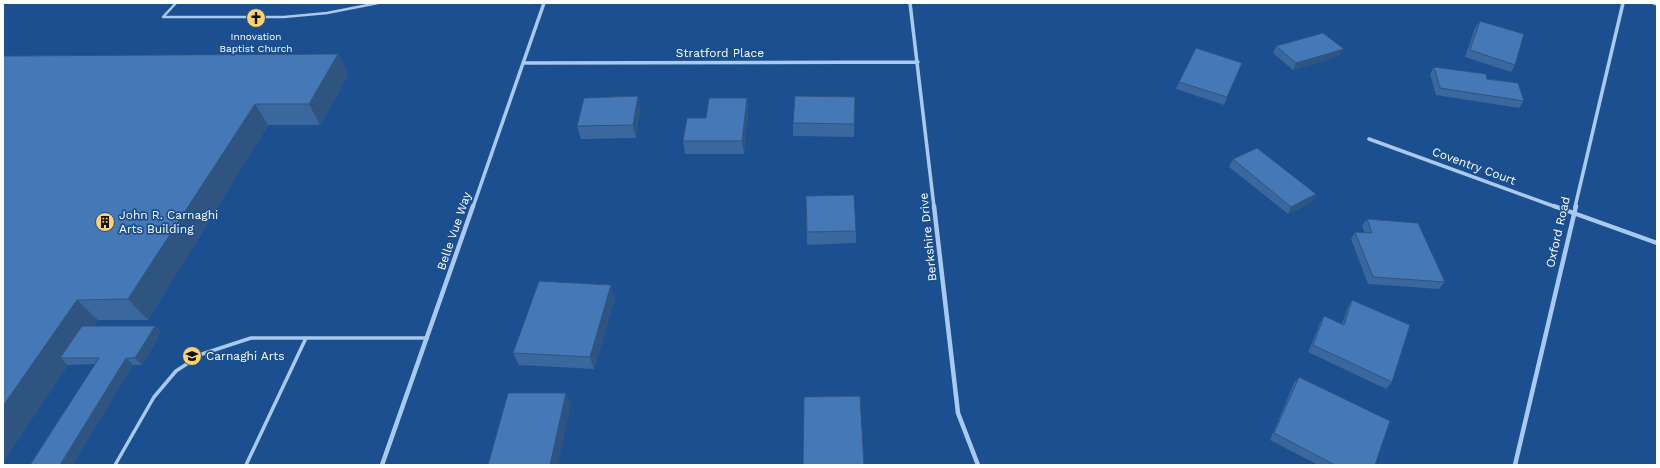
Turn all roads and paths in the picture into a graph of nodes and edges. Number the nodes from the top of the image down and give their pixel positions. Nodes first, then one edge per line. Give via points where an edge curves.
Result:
1 (176, 3) edge
2 (378, 3) edge
3 (544, 3) edge
4 (910, 3) edge
5 (1623, 3) edge
6 (918, 62) junction
7 (522, 63) junction
8 (1369, 139) dead end
9 (1573, 212) junction
10 (1657, 243) edge
11 (306, 338) junction
12 (428, 338) junction
13 (115, 465) edge
14 (246, 465) edge
15 (382, 465) edge
16 (978, 465) edge
17 (1515, 465) edge

1 - 2 lane via 163,17 284,17 327,13
3 - 7 street, Belle Vue Way
4 - 6 street, Berkshire Drive
5 - 9 street, Oxford Road
6 - 7 street, Stratford Place
6 - 16 street, Berkshire Drive via 958,413
7 - 12 street, Belle Vue Way
8 - 9 street, Coventry Court
9 - 10 street, Coventry Court
9 - 17 street, Oxford Road
11 - 12 lane
11 - 13 lane via 251,338 202,354 176,370 154,397
11 - 14 lane
12 - 15 street, Belle Vue Way

